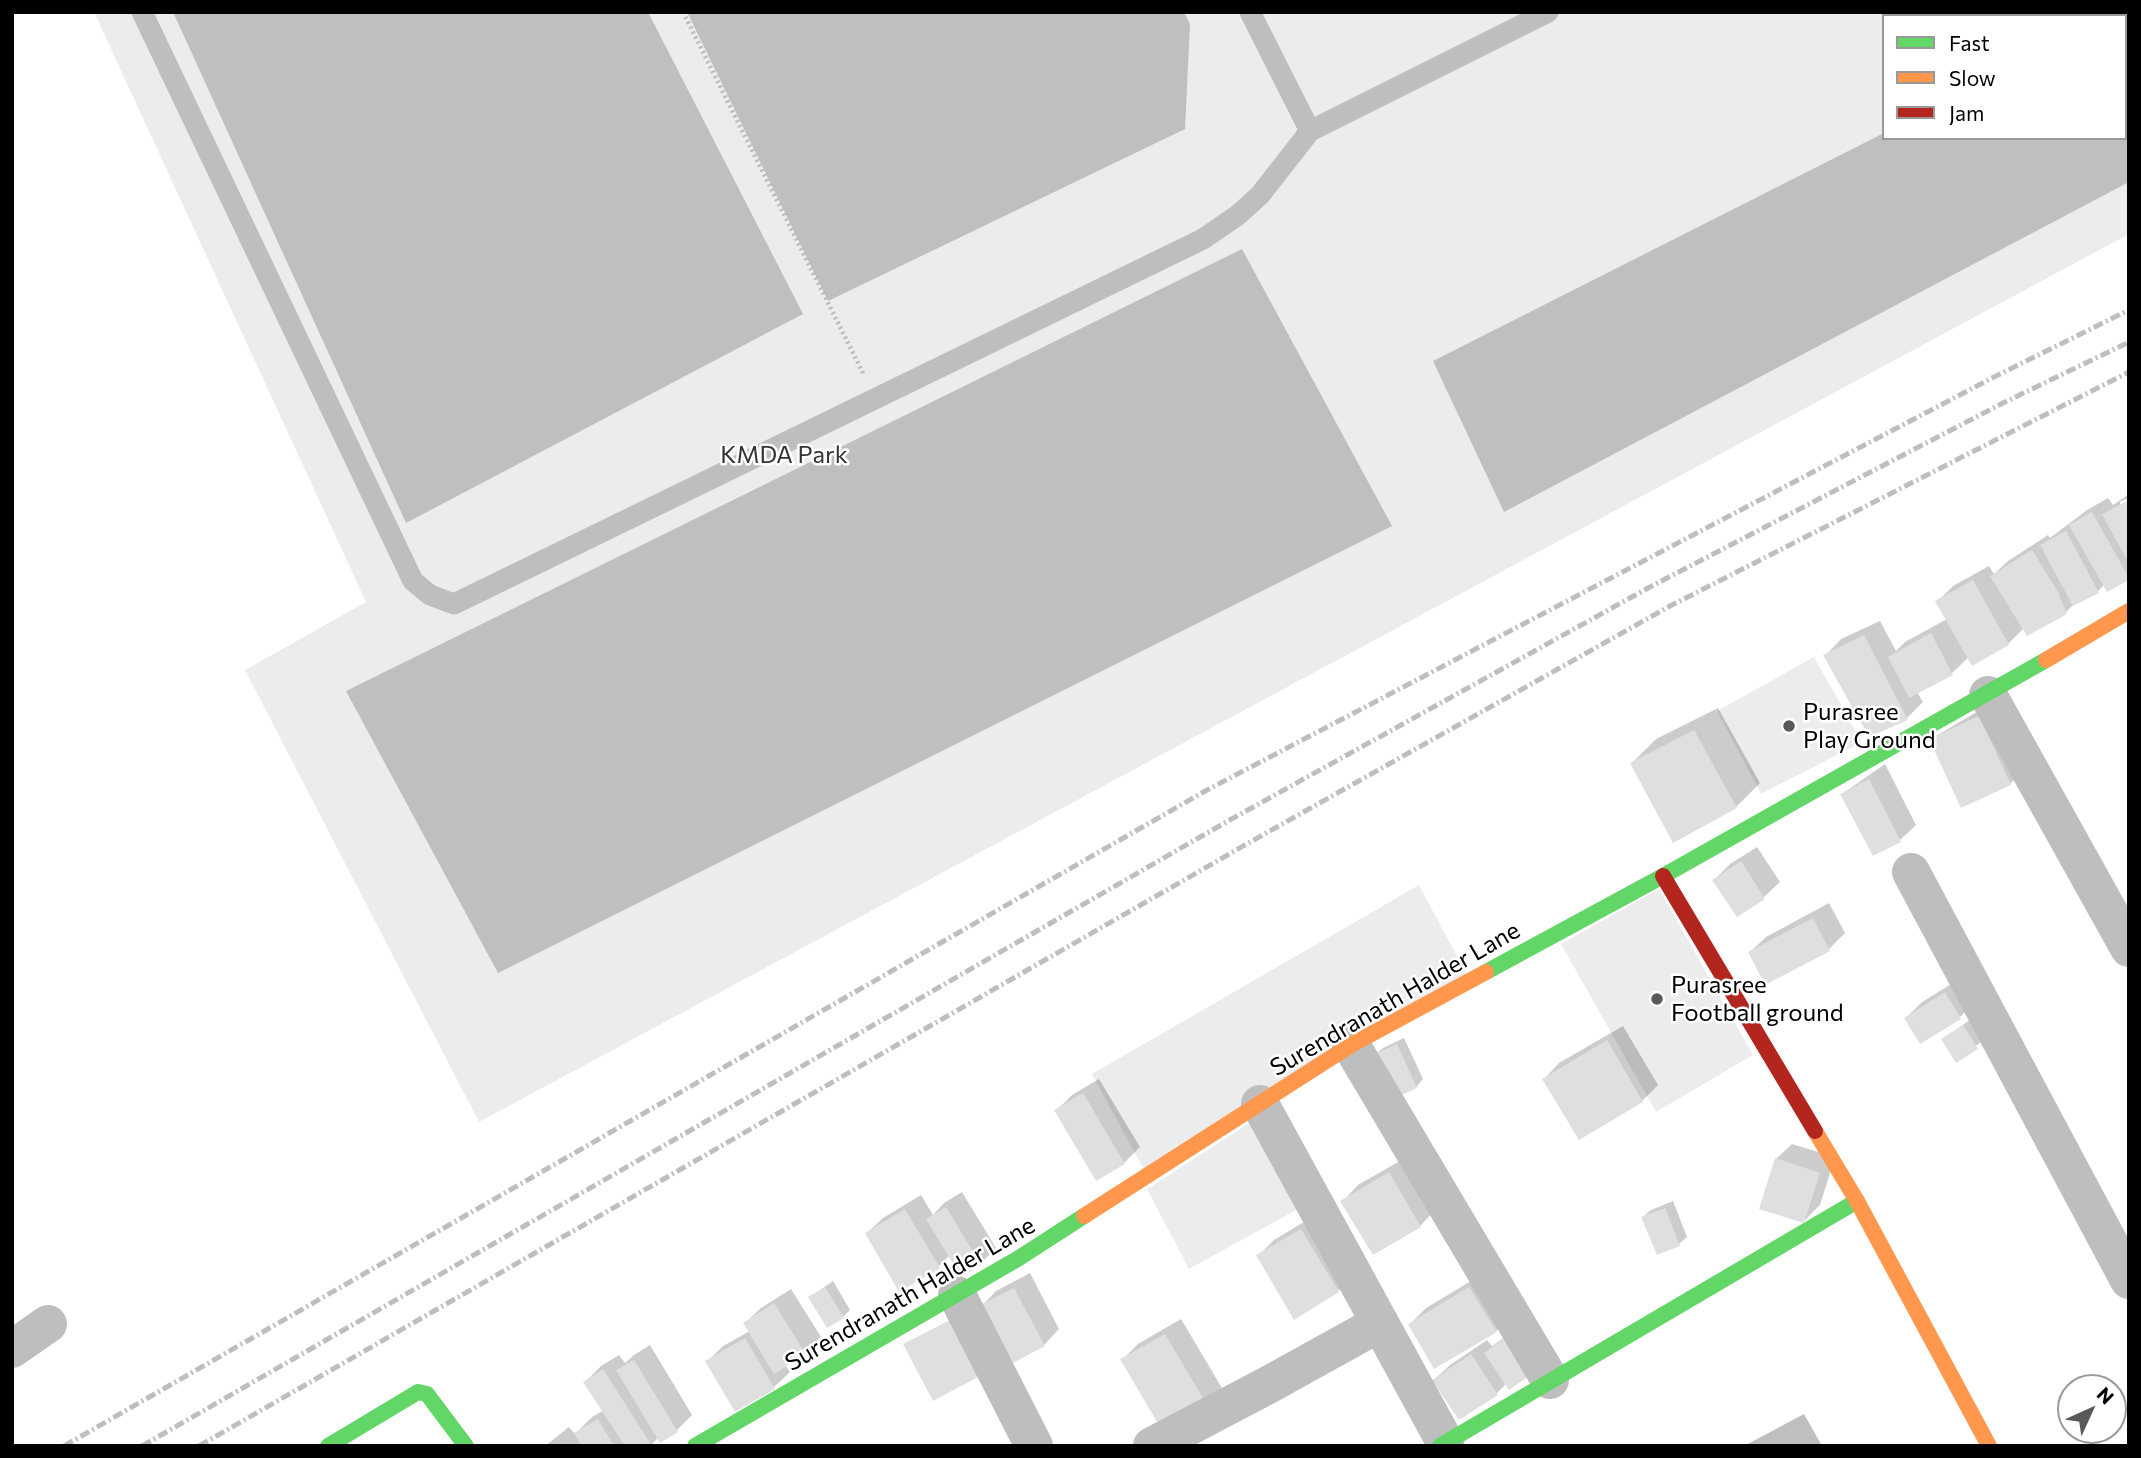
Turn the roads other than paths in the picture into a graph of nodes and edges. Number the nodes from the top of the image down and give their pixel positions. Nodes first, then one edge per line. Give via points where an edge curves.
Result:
1 (142, 12) edge
2 (1250, 12) edge
3 (1548, 12) edge
4 (1310, 131) junction
5 (2129, 611) edge
6 (1987, 695) junction
7 (1911, 872) dead end
8 (1663, 876) junction
9 (2129, 948) edge
10 (1351, 1045) junction
11 (1260, 1104) junction
12 (1857, 1201) junction
13 (2129, 1280) edge
14 (957, 1295) junction
15 (1380, 1323) junction
16 (48, 1324) dead end
17 (12, 1349) edge
18 (1550, 1380) junction
19 (1442, 1444) edge
20 (328, 1446) edge
21 (466, 1446) edge
22 (695, 1446) edge
23 (1034, 1446) edge
24 (1152, 1446) edge
25 (1989, 1446) edge

1 - 4 lane via 413,581 430,595 454,604 1203,239 1260,195
2 - 4 lane
3 - 4 lane
5 - 6 street, Surendranath Halder Lane
6 - 8 street, Surendranath Halder Lane
6 - 9 street
7 - 13 street
8 - 10 street, Surendranath Halder Lane
8 - 12 street
10 - 11 street, Surendranath Halder Lane
10 - 18 street
11 - 14 street, Surendranath Halder Lane
11 - 15 street
12 - 18 street
12 - 25 street
14 - 22 street, Surendranath Halder Lane
14 - 23 street
15 - 19 street
15 - 24 street
16 - 17 street
18 - 19 street
20 - 21 street via 418,1392 427,1394

